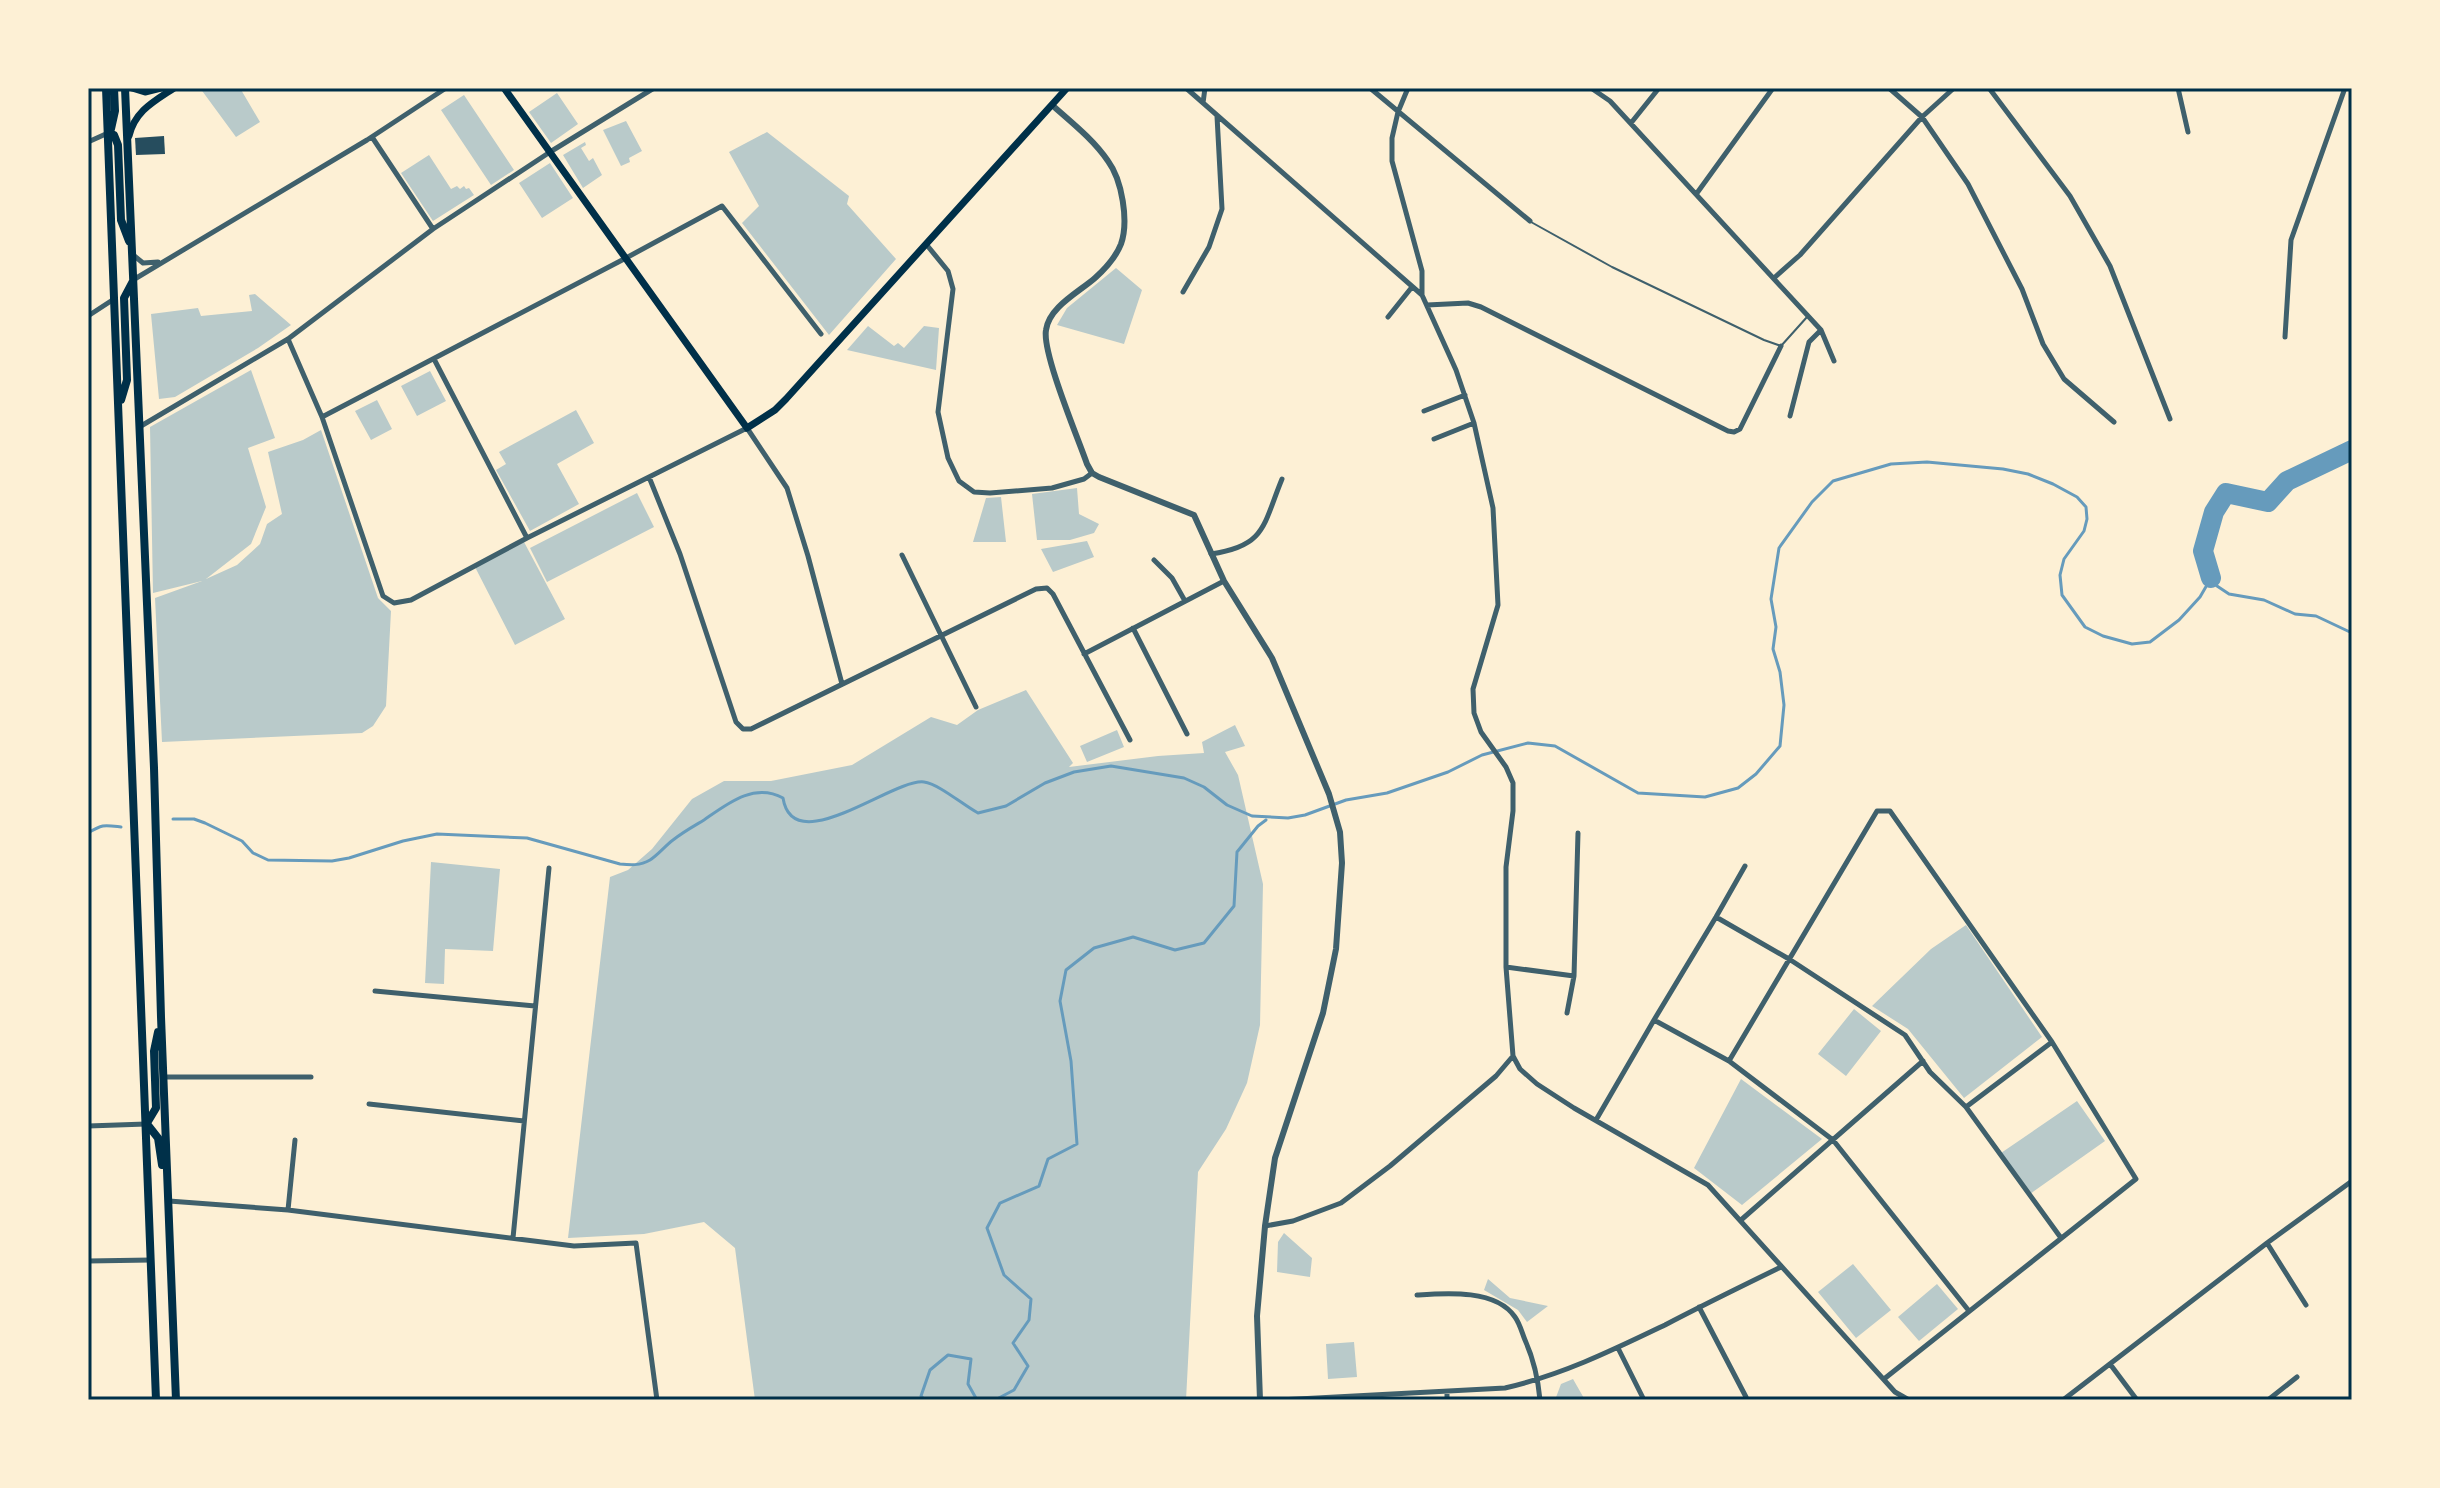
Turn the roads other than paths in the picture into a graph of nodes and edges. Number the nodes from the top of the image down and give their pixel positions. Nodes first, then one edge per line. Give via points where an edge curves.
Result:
1 (106, 88) edge
2 (114, 88) edge
3 (125, 88) edge
4 (132, 88) edge
5 (161, 88) edge
6 (174, 88) edge
7 (446, 88) edge
8 (504, 88) edge
9 (654, 88) edge
10 (1067, 88) edge
11 (1186, 88) edge
12 (1205, 88) edge
13 (1370, 88) edge
14 (1408, 88) edge
15 (1591, 88) edge
16 (1659, 88) edge
17 (1773, 88) edge
18 (1889, 88) edge
19 (1954, 88) edge
20 (1989, 88) edge
21 (2178, 88) edge
22 (2345, 88) edge
23 (1203, 103) junction
24 (1052, 105) junction
25 (1398, 112) junction
26 (1217, 115) junction
27 (1922, 117) junction
28 (1631, 123) junction
29 (2188, 132) dead end
30 (108, 133) junction
31 (372, 137) junction
32 (88, 142) edge
33 (127, 142) junction
34 (550, 152) junction
35 (1697, 193) junction
36 (1530, 221) joint
37 (433, 229) junction
38 (925, 243) junction
39 (132, 252) junction
40 (626, 258) junction
41 (163, 262) junction
42 (1774, 278) junction
43 (133, 281) junction
44 (1412, 287) junction
45 (1183, 292) dead end
46 (1422, 295) junction
47 (115, 299) junction
48 (1427, 305) junction
49 (88, 316) edge
50 (1808, 316) junction
51 (1388, 317) dead end
52 (1821, 330) junction
53 (821, 334) dead end
54 (2285, 337) dead end
55 (288, 339) junction
56 (1781, 346) junction
57 (434, 359) junction
58 (1834, 361) dead end
59 (1465, 395) junction
60 (119, 410) junction
61 (1424, 411) dead end
62 (1790, 416) dead end
63 (322, 417) junction
64 (2170, 419) dead end
65 (2114, 422) dead end
66 (1474, 423) junction
67 (140, 426) junction
68 (747, 428) junction
69 (1434, 439) dead end
70 (1092, 473) junction
71 (649, 477) junction
72 (1282, 479) dead end
73 (527, 538) junction
74 (1211, 554) junction
75 (902, 555) dead end
76 (1154, 560) dead end
77 (1224, 581) junction
78 (1185, 601) junction
79 (1132, 628) junction
80 (941, 637) junction
81 (1084, 654) junction
82 (842, 684) junction
83 (976, 707) dead end
84 (1187, 734) dead end
85 (1130, 740) dead end
86 (1578, 833) dead end
87 (1745, 866) dead end
88 (549, 868) dead end
89 (1716, 917) junction
90 (1789, 959) junction
91 (1506, 967) junction
92 (1574, 976) junction
93 (375, 991) dead end
94 (535, 1006) junction
95 (1567, 1013) dead end
96 (161, 1017) junction
97 (1654, 1020) junction
98 (2052, 1042) junction
99 (1513, 1056) junction
100 (1729, 1061) junction
101 (1923, 1061) junction
102 (164, 1077) junction
103 (311, 1077) dead end
104 (369, 1104) dead end
105 (1966, 1107) junction
106 (1596, 1120) junction
107 (524, 1121) junction
108 (147, 1124) junction
109 (88, 1126) edge
110 (295, 1140) dead end
111 (1833, 1140) junction
112 (2352, 1181) edge
113 (168, 1185) junction
114 (169, 1201) junction
115 (288, 1210) junction
116 (1741, 1220) junction
117 (1265, 1226) junction
118 (513, 1238) junction
119 (2061, 1238) junction
120 (2267, 1243) junction
121 (152, 1260) junction
122 (88, 1261) edge
123 (1781, 1267) junction
124 (1417, 1295) dead end
125 (2306, 1305) dead end
126 (1699, 1307) junction
127 (1969, 1311) junction
128 (1618, 1348) junction
129 (2110, 1364) junction
130 (2297, 1377) dead end
131 (1884, 1379) junction
132 (1538, 1380) junction
133 (1447, 1392) junction
134 (1746, 1397) dead end
135 (1352, 1398) edge
136 (156, 1400) edge
137 (176, 1400) edge
138 (657, 1400) edge
139 (1260, 1400) edge
140 (1279, 1400) edge
141 (1447, 1400) edge
142 (1540, 1400) edge
143 (1644, 1400) edge
144 (1909, 1400) edge
145 (2063, 1400) edge
146 (2137, 1400) edge
147 (2268, 1400) edge

1 - 30 highway
2 - 30 highway via 115,111
3 - 33 highway
4 - 5 main road
6 - 33 main road via 142,109
7 - 31 street
8 - 34 main road
9 - 34 street
10 - 24 main road
11 - 23 street
12 - 23 street
13 - 25 street
14 - 25 street
15 - 28 street
16 - 28 street
17 - 35 street
18 - 27 street
19 - 27 street
20 - 64 street via 2070,196 2110,266
21 - 29 street
22 - 54 street via 2291,240
23 - 26 street
24 - 38 main road
24 - 70 street via 1110,163 1122,206 1124,225 1113,259 1064,303 1046,327 1048,351
25 - 36 street
25 - 46 street via 1392,161 1422,271
26 - 44 street
26 - 45 street via 1222,209 1209,247
27 - 42 street
27 - 65 street via 1993,230 2064,379
28 - 35 street
30 - 32 street
30 - 39 highway via 118,145 121,220
30 - 47 highway
31 - 37 street
31 - 41 street
33 - 39 highway
34 - 37 street
34 - 40 main road
35 - 42 street
36 - 56 lane via 1612,267
37 - 55 street
38 - 68 main road via 775,410
38 - 70 street via 948,271 953,289 938,412 959,481 974,492 990,493 1052,488
39 - 41 street via 143,263
39 - 43 highway
40 - 53 street via 722,206
40 - 57 street
40 - 68 main road
41 - 43 street
42 - 50 street
43 - 60 highway via 124,298 127,380
43 - 67 highway
44 - 46 street
44 - 51 street
46 - 48 street
47 - 49 street
47 - 60 highway
48 - 56 street via 1481,307 1734,432
48 - 59 street
50 - 52 street
50 - 56 lane
52 - 58 street
52 - 62 street via 1809,342
55 - 63 street
55 - 67 street
57 - 63 street
57 - 73 street
59 - 61 street
59 - 66 street
60 - 108 highway
63 - 73 street via 383,596 394,603 411,600
66 - 69 street
66 - 91 street via 1493,508 1498,605 1473,689 1474,713 1513,783
67 - 96 highway
68 - 71 street
68 - 82 street via 787,488
70 - 74 street via 1194,515
71 - 73 street
71 - 82 street via 736,722 751,729
72 - 74 street via 1259,535 1233,551
74 - 77 street
75 - 80 street
76 - 78 street
77 - 78 street
77 - 117 street via 1272,658 1329,794 1342,863 1336,949 1323,1013 1275,1158
78 - 79 street
79 - 81 street
79 - 84 street
80 - 81 street via 1047,588
80 - 82 street
80 - 83 street
81 - 85 street
86 - 92 street
87 - 89 street
88 - 94 street
89 - 90 street
89 - 97 street
90 - 98 street via 1877,811 1890,811
90 - 100 street
90 - 101 street via 1905,1035
91 - 92 street
91 - 99 street
92 - 95 street
93 - 94 street
94 - 107 street
96 - 102 highway
96 - 108 highway via 154,1051 156,1108
97 - 100 street
97 - 106 street
98 - 105 street
98 - 119 street via 2136,1179
99 - 106 street via 1537,1084
99 - 117 street via 1496,1076 1341,1203
100 - 111 street
101 - 105 street
101 - 111 street
102 - 103 street
102 - 113 highway
104 - 107 street
105 - 119 street
106 - 116 street via 1708,1185
107 - 118 street
108 - 109 street
108 - 113 highway via 158,1138
108 - 121 highway
110 - 115 street
111 - 116 street
111 - 127 street
112 - 120 street
113 - 114 highway
114 - 115 street
114 - 137 highway
115 - 118 street
116 - 123 street
117 - 139 street via 1257,1316
118 - 138 street via 574,1246 636,1243
119 - 127 street
120 - 125 street
120 - 129 street
121 - 122 street
121 - 136 highway
123 - 126 street
123 - 131 street
124 - 132 street via 1451,1292 1500,1305 1515,1316
126 - 128 street
126 - 134 street
127 - 131 street
128 - 132 street
128 - 143 street
129 - 145 street
129 - 146 street
130 - 147 street
131 - 144 street
132 - 133 street
132 - 142 street
133 - 135 street
133 - 141 street
135 - 140 street

